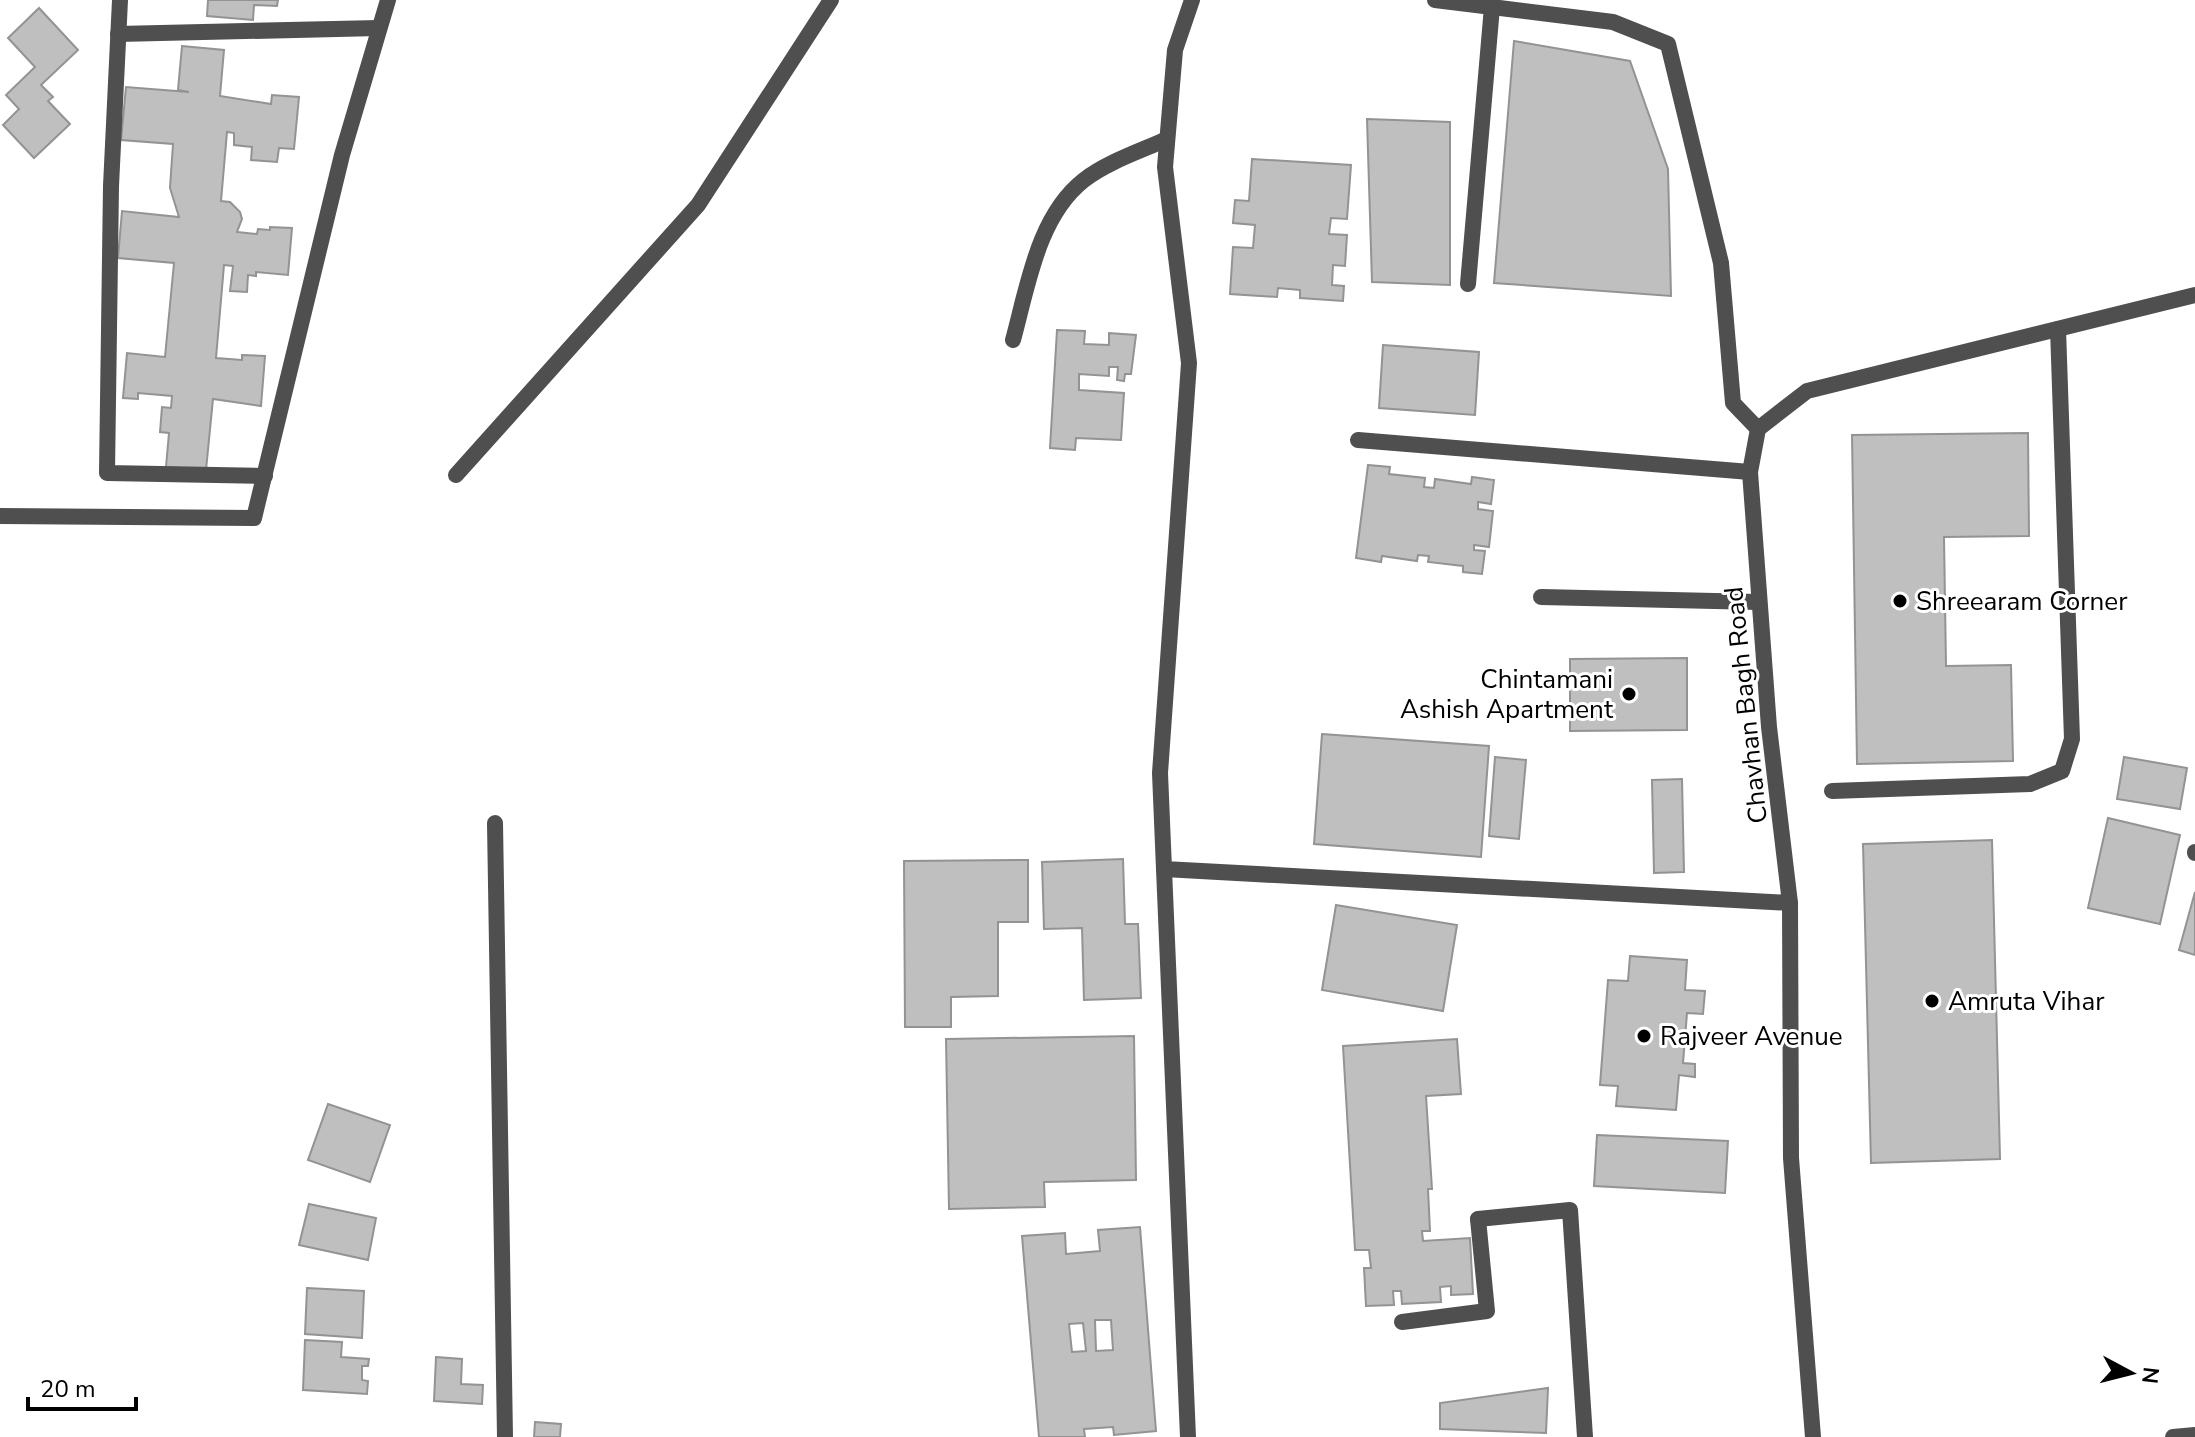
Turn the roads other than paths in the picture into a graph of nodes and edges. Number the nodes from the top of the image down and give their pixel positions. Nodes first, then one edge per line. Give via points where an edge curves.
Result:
1 (120, 0) edge
2 (388, 0) edge
3 (831, 0) edge
4 (1192, 0) edge
5 (1435, 0) edge
6 (1492, 7) junction
7 (379, 28) junction
8 (118, 34) junction
9 (1167, 139) junction
10 (1468, 284) dead end
11 (2195, 295) edge
12 (2058, 329) junction
13 (1013, 340) dead end
14 (1758, 429) junction
15 (1358, 440) dead end
16 (1750, 472) junction
17 (456, 475) dead end
18 (265, 476) junction
19 (0, 516) edge
20 (1541, 597) dead end
21 (1758, 602) junction
22 (1832, 791) dead end
23 (495, 823) dead end
24 (1164, 869) junction
25 (1790, 903) junction
26 (1402, 1322) dead end
27 (2195, 1435) edge
28 (505, 1437) edge
29 (1188, 1437) edge
30 (1585, 1437) edge
31 (1813, 1437) edge
32 (2173, 1437) edge

1 - 8 street
2 - 7 street
3 - 17 street via 698,205
4 - 9 street via 1175,50
5 - 6 street
6 - 10 street
6 - 14 street via 1613,22 1668,44 1721,263 1733,403
7 - 8 street
7 - 18 street via 342,155
8 - 18 street via 107,473
9 - 13 street via 1086,178 1058,204 1035,259
9 - 24 street via 1165,167 1189,363 1160,773
11 - 12 street
12 - 14 street via 1807,391
12 - 22 street via 2072,739 2062,771 2030,784
14 - 16 street, Chavhan Bagh Road
15 - 16 street
16 - 21 street, Chavhan Bagh Road
18 - 19 street via 254,518
20 - 21 street
21 - 25 street, Chavhan Bagh Road
23 - 28 street
24 - 25 street
24 - 29 street
25 - 31 street, Chavhan Bagh Road via 1791,1158
26 - 30 street via 1487,1311 1478,1219 1570,1210
27 - 32 street

